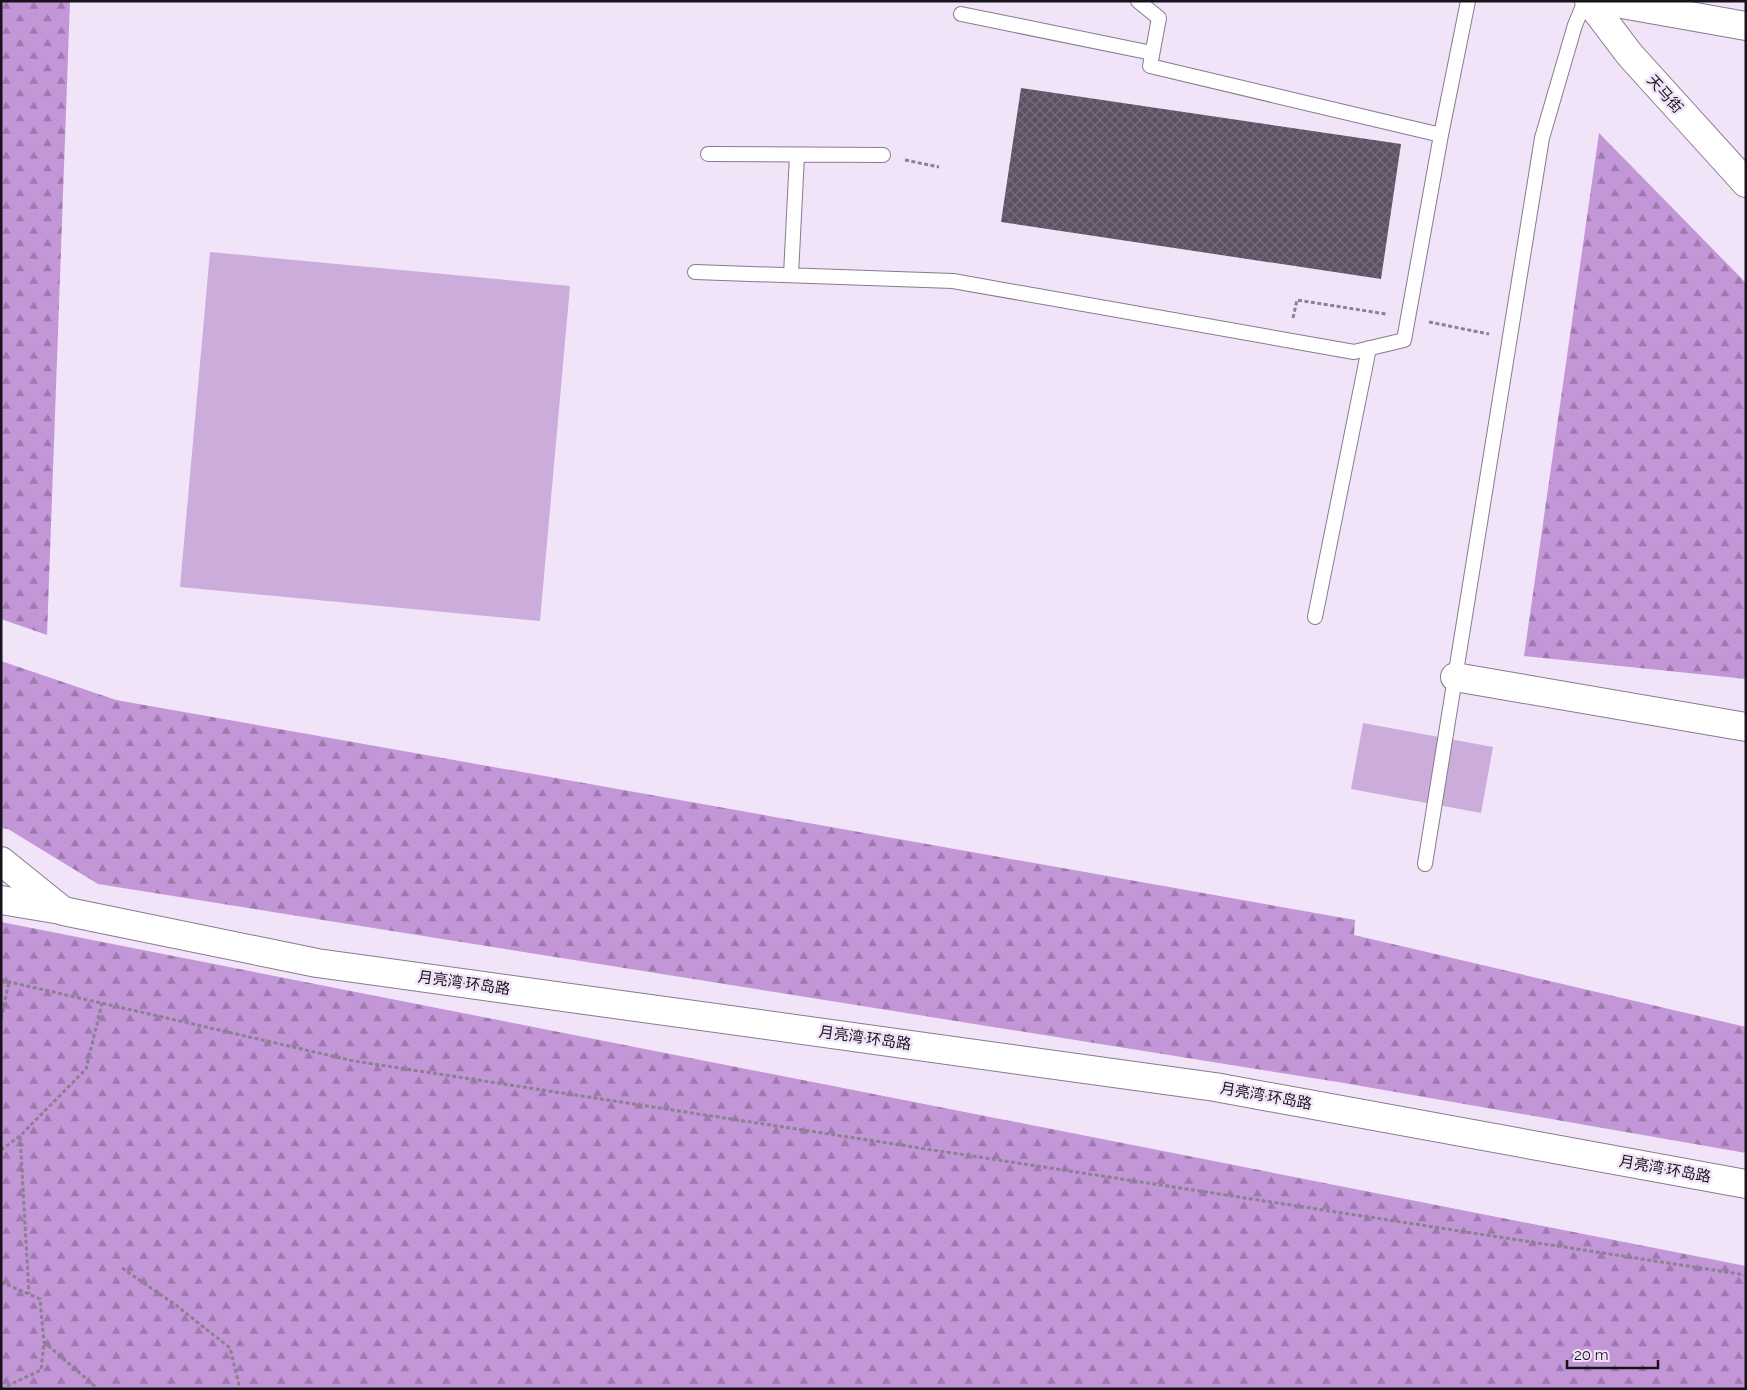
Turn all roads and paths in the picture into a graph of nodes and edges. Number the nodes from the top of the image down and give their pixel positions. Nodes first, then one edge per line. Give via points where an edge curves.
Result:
1 (1138, 1) edge
2 (1468, 1) edge
3 (1585, 1) edge
4 (1589, 1) edge
5 (1605, 1) edge
6 (960, 14) dead end
7 (1746, 26) edge
8 (1152, 53) junction
9 (1441, 135) junction
10 (708, 154) dead end
11 (797, 155) junction
12 (883, 155) joint
13 (939, 167) dead end
14 (1746, 183) edge
15 (695, 272) dead end
16 (791, 276) junction
17 (1369, 348) junction
18 (1315, 617) dead end
19 (1455, 677) junction
20 (1746, 727) edge
21 (1, 860) edge
22 (1425, 864) dead end
23 (1, 900) edge
24 (62, 910) junction
25 (1, 980) edge
26 (9, 982) junction
27 (102, 1003) junction
28 (1, 1019) edge
29 (20, 1136) junction
30 (1, 1150) edge
31 (1746, 1184) edge
32 (122, 1268) dead end
33 (1746, 1275) edge
34 (1, 1282) edge
35 (29, 1294) junction
36 (44, 1342) junction
37 (1, 1388) edge
38 (98, 1389) edge
39 (240, 1389) edge

1 - 8 lane via 1159,18
2 - 9 lane
3 - 19 lane via 1575,24 1542,138
4 - 14 street, 天马街 via 1630,55
5 - 7 street
6 - 8 lane
8 - 9 lane via 1150,66
9 - 17 lane via 1404,340
10 - 11 lane
11 - 12 lane
11 - 16 lane
12 - 13 path
15 - 16 lane
16 - 17 lane via 953,281 1354,352
17 - 18 lane
19 - 20 street
19 - 22 lane
21 - 24 street, 月亮湾·环岛路
23 - 24 street
24 - 31 street, 月亮湾·环岛路 via 317,963 1215,1087
25 - 26 path
26 - 27 path
26 - 28 path
27 - 29 path via 86,1069
27 - 33 path via 354,1061
29 - 30 path
29 - 35 path
32 - 39 path via 230,1348
34 - 35 path
35 - 36 path via 40,1299
36 - 37 path via 41,1370
36 - 38 path

